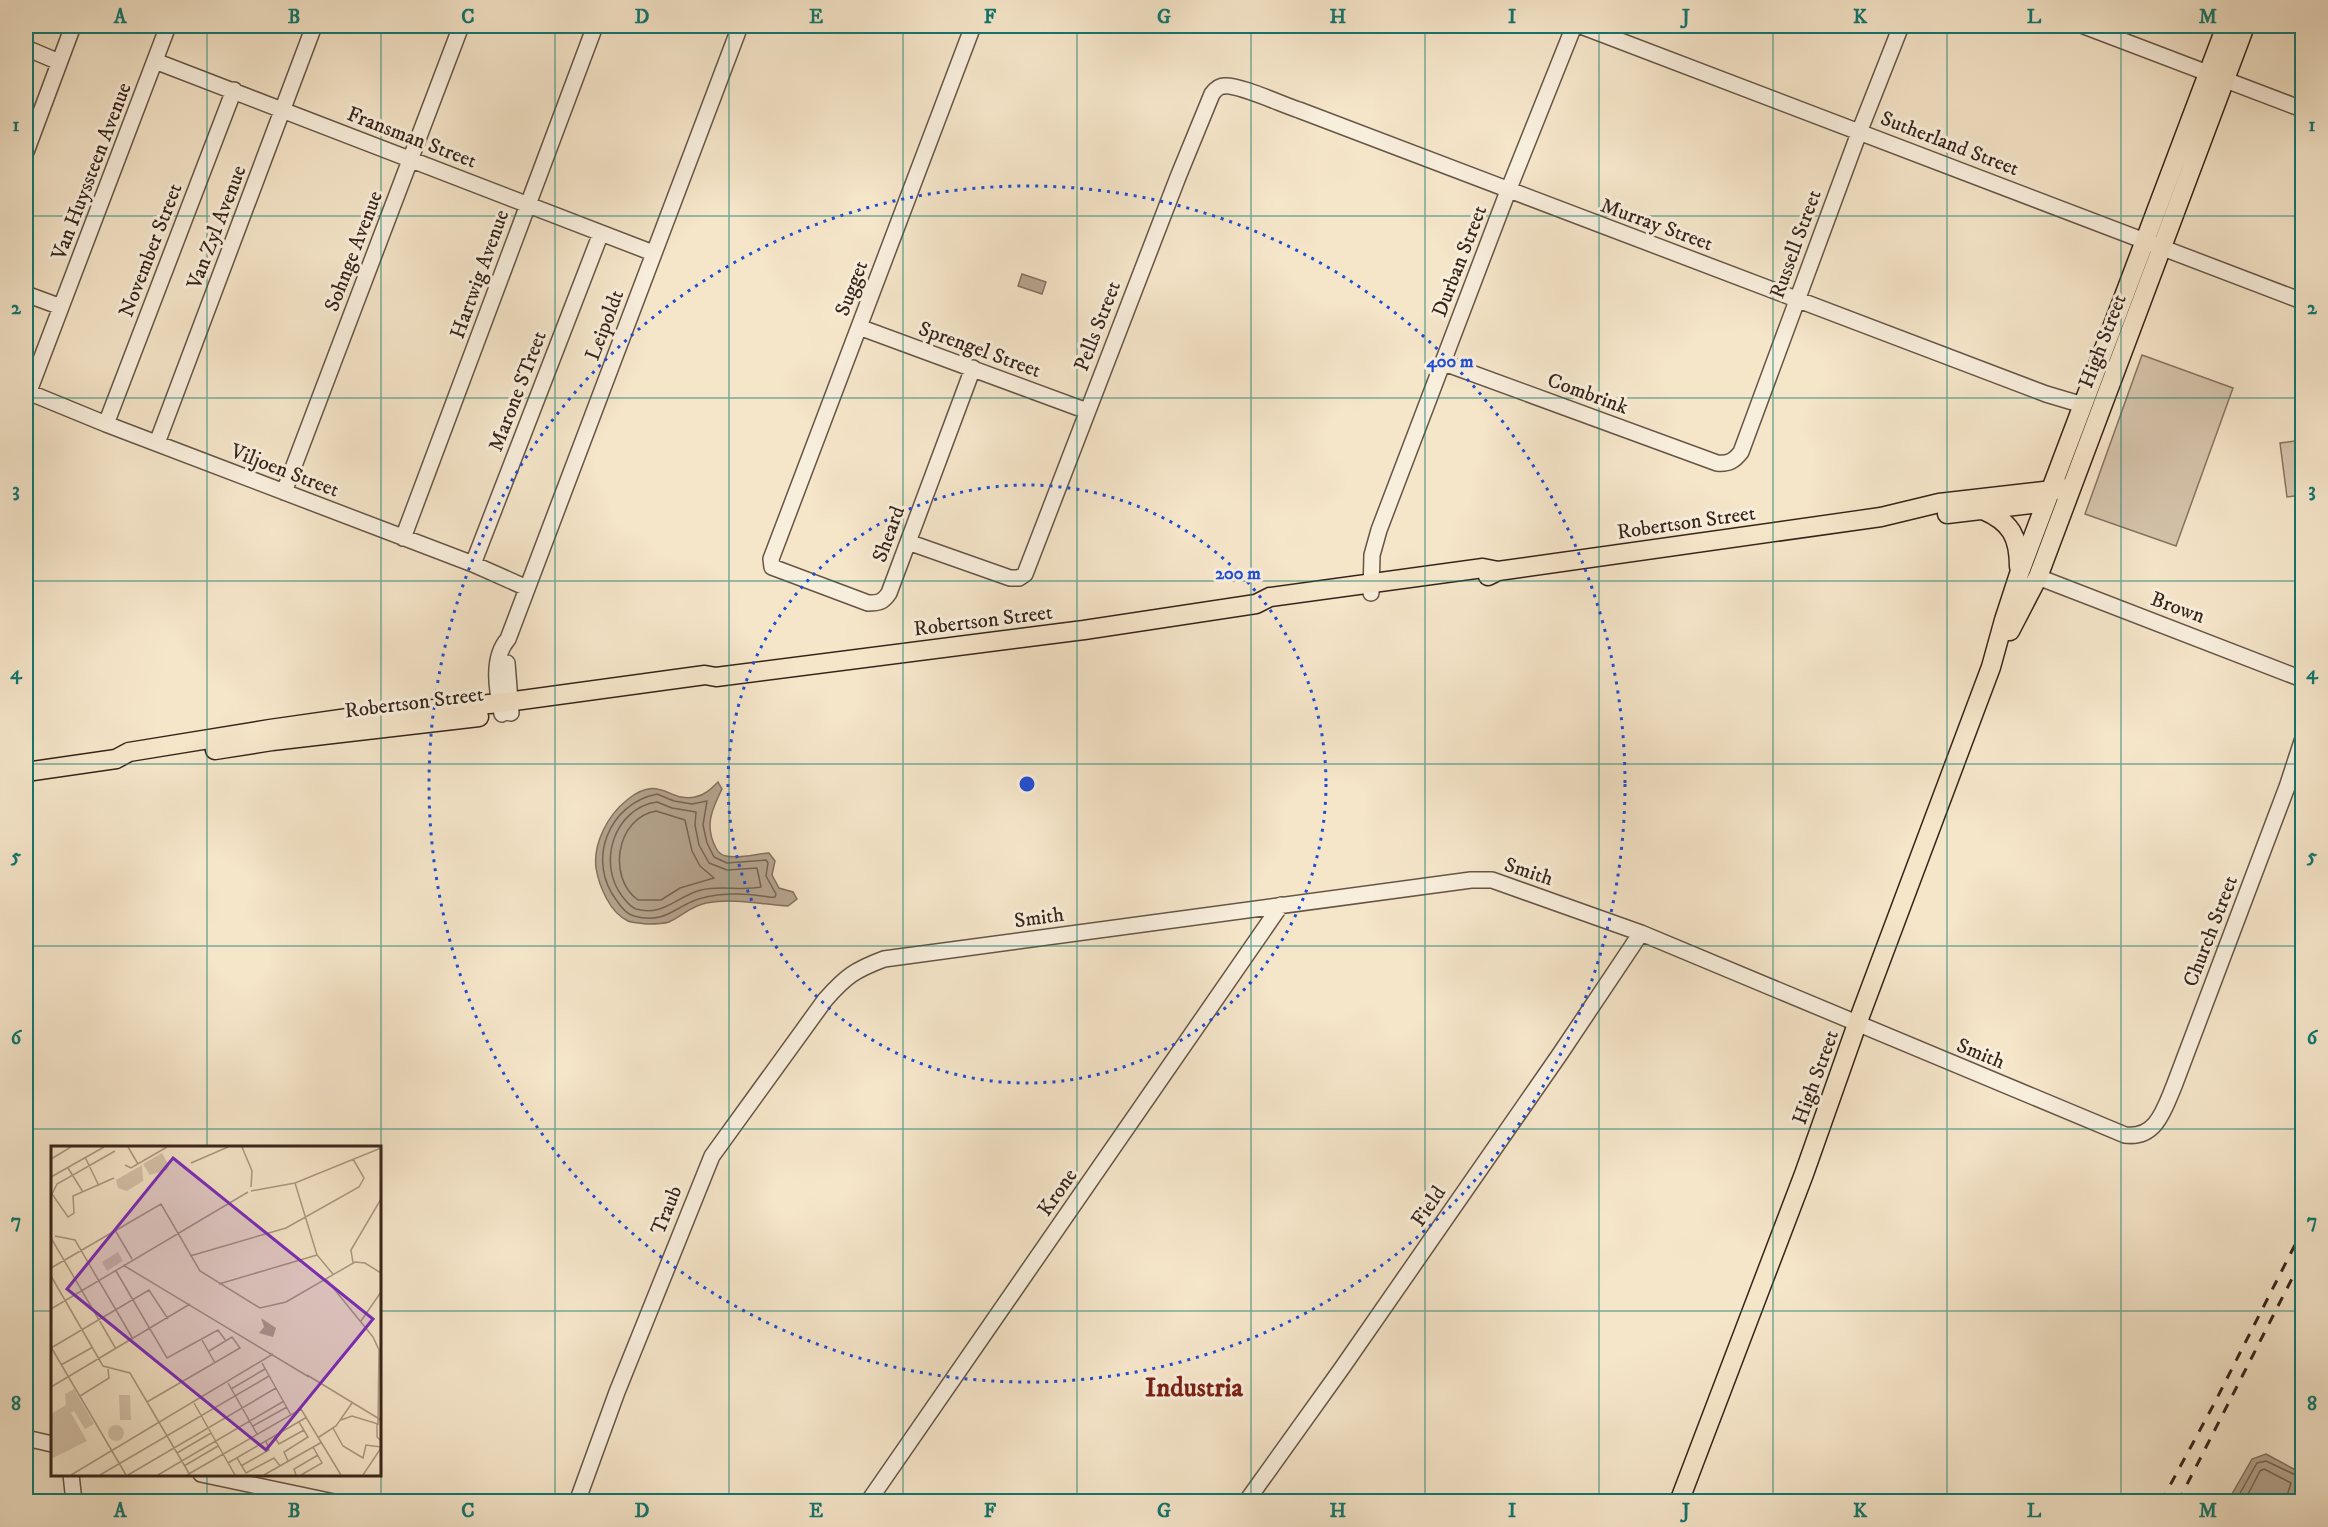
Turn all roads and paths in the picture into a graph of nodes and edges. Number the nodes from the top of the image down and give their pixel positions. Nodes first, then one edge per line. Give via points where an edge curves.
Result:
1 (73, 26) edge
2 (168, 26) edge
3 (314, 26) edge
4 (461, 26) edge
5 (595, 26) edge
6 (740, 26) edge
7 (973, 26) edge
8 (1574, 26) edge
9 (1581, 26) edge
10 (1901, 26) edge
11 (2084, 26) edge
12 (2226, 26) edge
13 (2245, 26) edge
14 (26, 48) edge
15 (155, 61) junction
16 (59, 62) junction
17 (2217, 75) junction
18 (1217, 89) joint
19 (234, 90) junction
20 (2302, 109) edge
21 (282, 110) junction
22 (1860, 130) junction
23 (27, 143) edge
24 (410, 159) junction
25 (1508, 191) junction
26 (528, 204) junction
27 (601, 232) junction
28 (2153, 245) junction
29 (653, 253) junction
30 (26, 294) edge
31 (1798, 298) junction
32 (2302, 301) edge
33 (61, 308) junction
34 (859, 327) junction
35 (1444, 363) junction
36 (973, 369) junction
37 (27, 395) edge
38 (2083, 405) junction
39 (1087, 411) junction
40 (106, 424) junction
41 (157, 443) junction
42 (1717, 463) joint
43 (284, 492) junction
44 (2058, 495) junction
45 (1983, 510) junction
46 (1881, 517) junction
47 (403, 538) junction
48 (908, 542) junction
49 (473, 564) junction
50 (771, 566) joint
51 (2029, 576) junction
52 (1371, 587) junction
53 (527, 588) junction
54 (2302, 679) edge
55 (506, 708) junction
56 (2302, 741) edge
57 (26, 772) edge
58 (1281, 905) junction
59 (1641, 933) junction
60 (856, 969) joint
61 (1857, 1024) junction
62 (2148, 1132) joint
63 (26, 1438) edge
64 (51, 1444) edge
65 (71, 1476) edge
66 (210, 1476) edge
67 (74, 1502) edge
68 (334, 1502) edge
69 (577, 1502) edge
70 (868, 1502) edge
71 (1246, 1502) edge
72 (1679, 1502) edge

1 - 16 street
2 - 15 street, Van Huyssteen Avenue
3 - 21 street, Van Zyl Avenue
4 - 24 street, Sohnge Avenue
5 - 26 street, Hartwig Avenue
6 - 29 street, Leipoldt
7 - 34 street, Sugget
8 - 25 street, Durban Street
9 - 22 street, Sutherland Street
10 - 22 street, Russell Street
11 - 17 street
12 - 17 main road, High Street
13 - 17 main road, High Street
14 - 16 street
15 - 19 street, Fransman Street
15 - 33 street, Van Huyssteen Avenue
16 - 23 street
17 - 20 street
17 - 28 main road, High Street
18 - 25 street, Murray Street via 1236,87
18 - 39 street, Pells Street via 1178,177
19 - 21 street, Fransman Street
19 - 40 street, November Street
21 - 24 street, Fransman Street
21 - 41 street, Van Zyl Avenue
22 - 28 street, Sutherland Street
22 - 31 street, Russell Street
24 - 26 street, Fransman Street
24 - 43 street, Sohnge Avenue
25 - 31 street, Murray Street
25 - 35 street, Durban Street
26 - 27 street, Fransman Street
26 - 47 street, Hartwig Avenue
27 - 29 street, Fransman Street
27 - 49 street, Marone STreet
28 - 32 street, Sutherland Street
28 - 38 main road, High Street
28 - 44 main road, High Street
29 - 53 street, Leipoldt
30 - 33 street
31 - 38 street, Murray Street
31 - 42 street, Russell Street via 1741,452 1732,462
33 - 37 street, Van Huyssteen Avenue
34 - 36 street, Sprengel Street
34 - 50 street, Sugget
35 - 42 street, Combrink
35 - 52 street, Durban Street via 1379,530 1372,555
36 - 39 street, Sprengel Street
36 - 48 street, Sheard
37 - 40 street, Viljoen Street
38 - 44 main road, High Street
39 - 48 street, Pells Street via 1026,572 1019,578
40 - 41 street, Viljoen Street
41 - 43 street, Viljoen Street
43 - 47 street, Viljoen Street
44 - 45 main road, Robertson Street
44 - 46 main road, Robertson Street via 1939,503
44 - 51 main road, High Street
45 - 46 main road, Robertson Street
45 - 51 main road via 2000,518 2013,532
46 - 52 main road, Robertson Street via 1498,571 1483,568
47 - 49 street, Viljoen Street
48 - 50 street, Sheard via 889,593 877,603
49 - 53 street, Viljoen Street
51 - 54 street, Brown
51 - 61 main road, High Street via 2004,620 1991,667
52 - 55 main road, Robertson Street via 1270,597 1256,604 1072,631 716,677 705,675
53 - 55 street, Leipoldt via 508,639
55 - 57 main road, Robertson Street via 369,715
56 - 62 street, Church Street via 2174,1086
58 - 59 street, Smith via 1492,880
58 - 60 street, Smith via 884,959
58 - 70 street, Krone
59 - 61 street, Smith
59 - 71 street, Field via 1349,1359
60 - 69 street, Traub via 825,1000 712,1156
61 - 62 street, Smith via 2125,1135 2141,1136
61 - 72 main road, High Street
63 - 64 street
65 - 67 street
66 - 68 street

